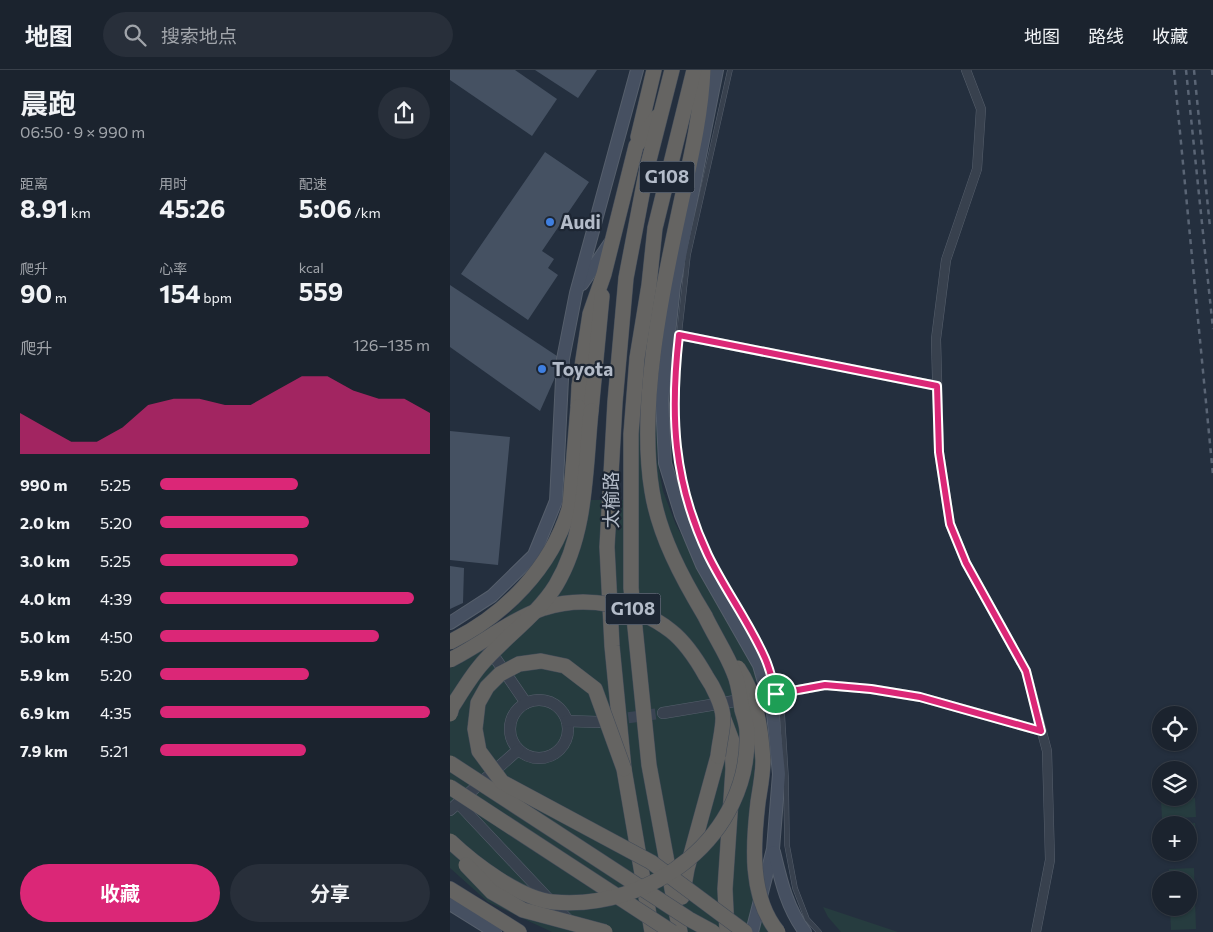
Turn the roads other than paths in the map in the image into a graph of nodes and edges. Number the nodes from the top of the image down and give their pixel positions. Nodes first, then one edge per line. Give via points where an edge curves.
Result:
1 (637, 70) edge
2 (654, 70) edge
3 (672, 70) edge
4 (694, 70) edge
5 (703, 70) edge
6 (717, 70) edge
7 (730, 70) edge
8 (966, 70) edge
9 (662, 109) junction
10 (636, 146) junction
11 (614, 236) junction
12 (576, 293) junction
13 (679, 335) junction
14 (937, 386) junction
15 (585, 409) junction
16 (466, 615) junction
17 (450, 623) edge
18 (450, 630) edge
19 (713, 632) junction
20 (450, 642) edge
21 (450, 660) edge
22 (773, 695) junction
23 (526, 703) junction
24 (663, 713) tunnel mouth
25 (450, 714) edge
26 (723, 716) junction
27 (567, 721) junction
28 (598, 722) tunnel mouth
29 (1041, 731) junction
30 (518, 750) junction
31 (450, 763) edge
32 (624, 769) junction
33 (450, 787) edge
34 (454, 807) edge
35 (450, 830) edge
36 (450, 841) edge
37 (773, 848) junction
38 (450, 889) edge
39 (450, 904) edge
40 (677, 929) edge
41 (496, 932) edge
42 (519, 932) edge
43 (580, 932) edge
44 (605, 932) edge
45 (652, 932) edge
46 (713, 932) edge
47 (727, 932) edge
48 (745, 932) edge
49 (752, 932) edge
50 (778, 932) edge
51 (806, 932) edge
52 (819, 932) edge
53 (1036, 932) edge

1 - 12 main road
2 - 10 highway
3 - 9 highway, 太榆路 / G108
4 - 40 highway, 太榆路 / G108 via 655,228 650,285 637,358 631,434 631,588 650,765
5 - 19 highway, bridge via 702,106 662,290 649,405 649,448 652,490 662,530
6 - 22 main road via 674,286 662,400 666,462 681,515 702,565
7 - 13 lane via 688,255
8 - 14 street via 981,109 977,169 946,260 936,339
9 - 10 highway
9 - 32 highway, 太榆路 / G108 via 626,278 614,411 607,547 612,646
10 - 11 highway
11 - 12 main road
11 - 15 highway via 590,314 579,386
12 - 16 main road via 563,359 556,501 534,555 492,596
13 - 14 street
13 - 22 lane via 674,379 675,444 688,509 708,556 765,658
14 - 29 street via 939,452 950,524 966,563 1026,671
15 - 20 highway, bridge via 569,508 552,550 525,587 500,610
15 - 25 highway, bridge via 580,527 572,552 555,586 480,665
16 - 17 main road
16 - 18 main road
16 - 23 street
19 - 36 highway, bridge via 735,674 747,732 744,761 738,791 724,820 707,843 677,870 652,883 599,901 551,902 508,886
19 - 50 highway, bridge via 745,678 756,710 763,761 756,818 755,866 762,901
21 - 26 highway, bridge via 544,608 569,603 603,603 641,613 671,631 705,674
22 - 24 street
22 - 29 street via 825,685 871,689 920,697
22 - 37 main road via 779,774
22 - 52 lane via 782,712 787,845 798,896 807,919
23 - 27 street via 535,700 555,705
23 - 30 street via 518,708 510,724 510,733
26 - 40 highway, bridge via 718,756 687,869
26 - 47 highway via 732,742 733,769 725,889
27 - 28 street
27 - 30 street via 566,740 554,755 535,758
29 - 53 street via 1046,751 1050,860
30 - 34 street
31 - 46 highway, bridge
32 - 45 highway, 太榆路 / G108
32 - 48 highway, bridge via 596,689 565,666 541,660 519,664 500,674 487,686 478,703 475,728 479,751 502,782 651,862
33 - 40 highway, bridge
34 - 43 street
35 - 44 highway, bridge via 466,865 492,892 523,910
37 - 49 main road
37 - 51 main road via 784,892 797,921
38 - 42 highway
39 - 41 main road

